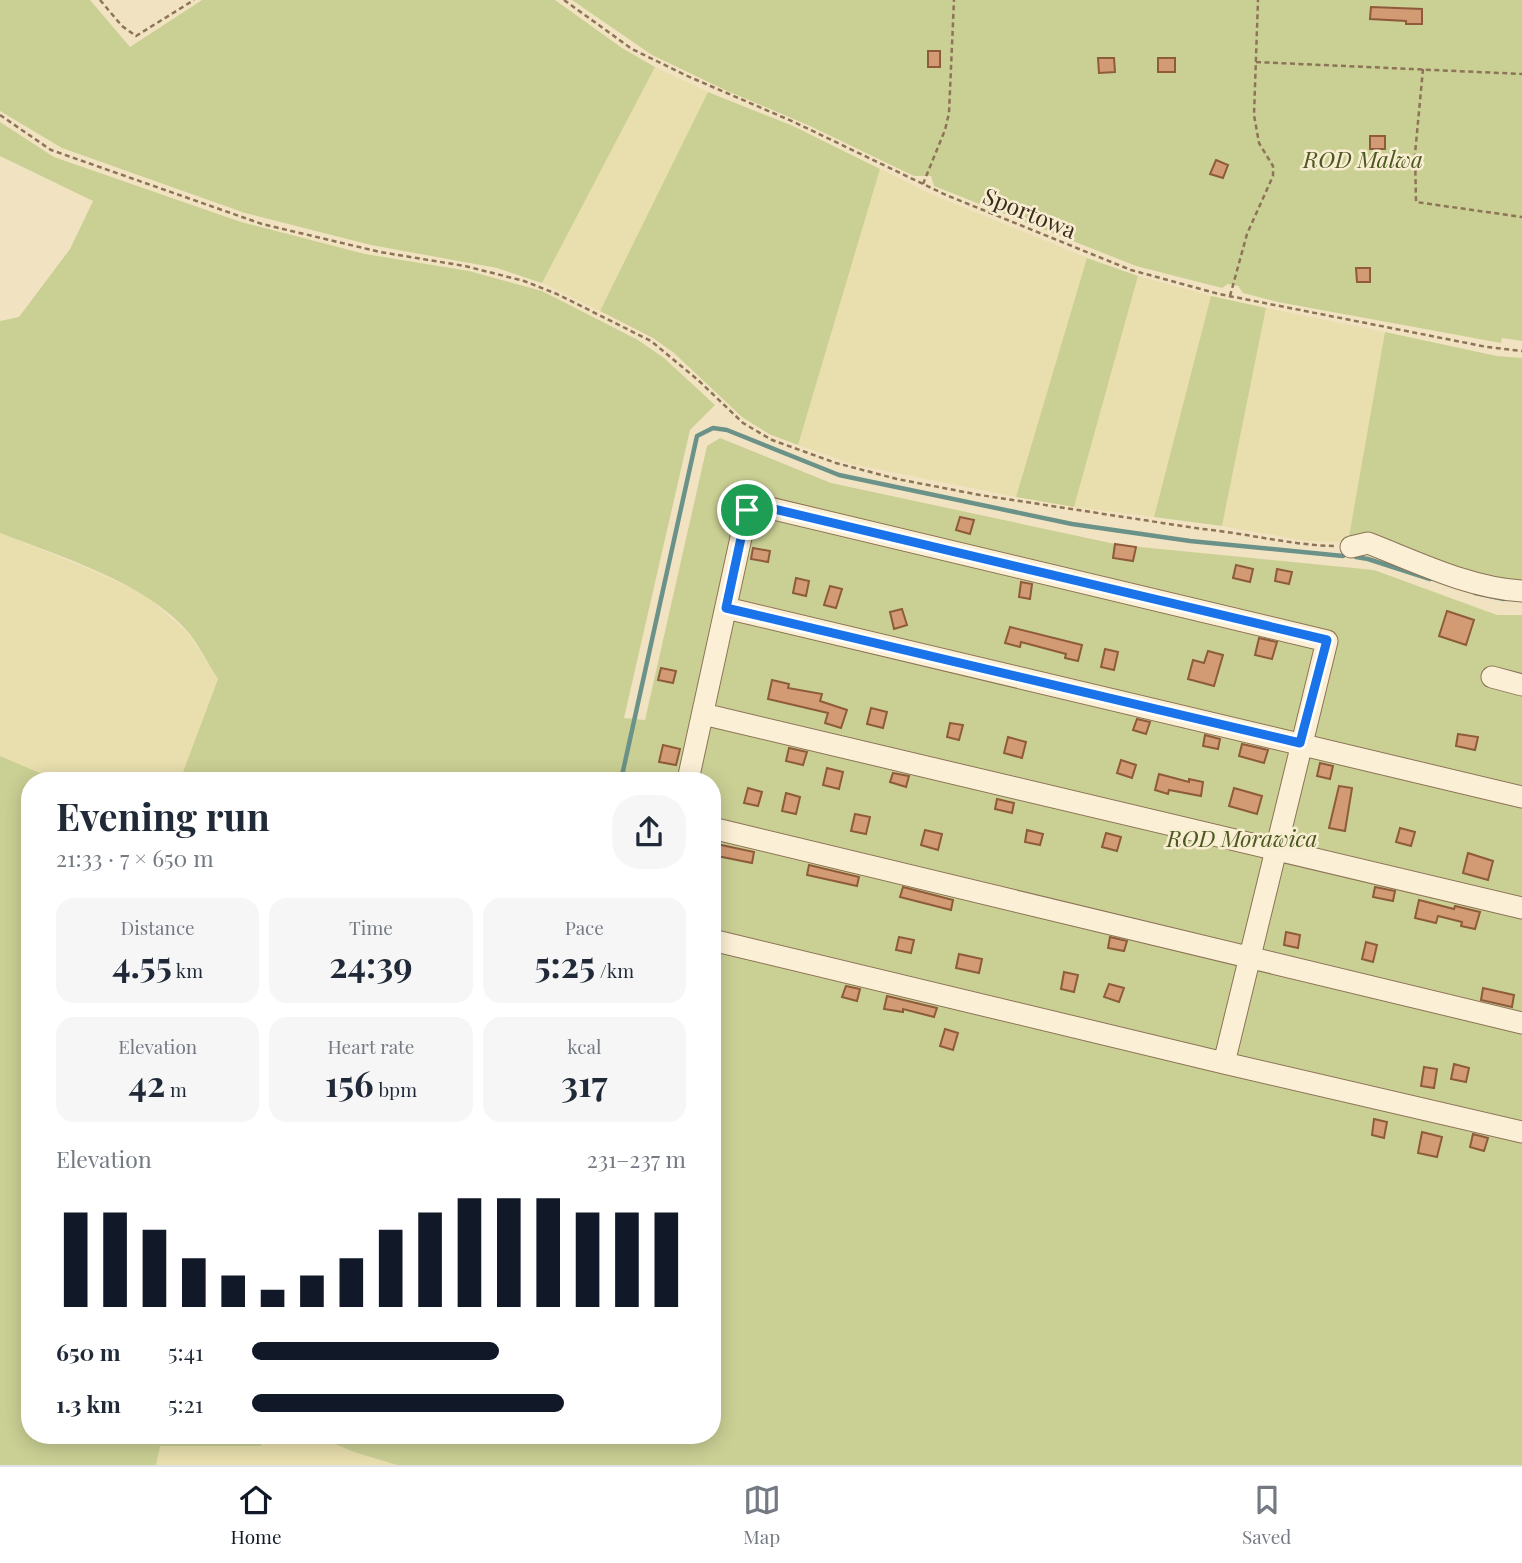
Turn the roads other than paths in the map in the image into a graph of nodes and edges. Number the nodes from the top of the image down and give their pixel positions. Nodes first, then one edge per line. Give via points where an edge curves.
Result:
1 (1351, 547) road end
2 (1522, 591) edge
3 (726, 608) junction
4 (1492, 677) dead end
5 (1522, 685) edge
6 (702, 714) junction
7 (1300, 743) junction
8 (690, 772) edge
9 (1522, 797) edge
10 (721, 830) edge
11 (1275, 849) junction
12 (1522, 908) edge
13 (721, 942) edge
14 (1250, 959) junction
15 (1522, 1023) edge
16 (1224, 1063) junction
17 (1522, 1132) edge

1 - 2 street via 1368,543 1476,583
3 - 6 street
3 - 7 street
3 - 7 street via 747,510 757,505 1327,640
4 - 5 street
6 - 8 street
6 - 11 street
7 - 9 street
7 - 11 street
10 - 14 street
11 - 12 street
11 - 14 street
13 - 16 street
14 - 15 street
14 - 16 street
16 - 17 street

